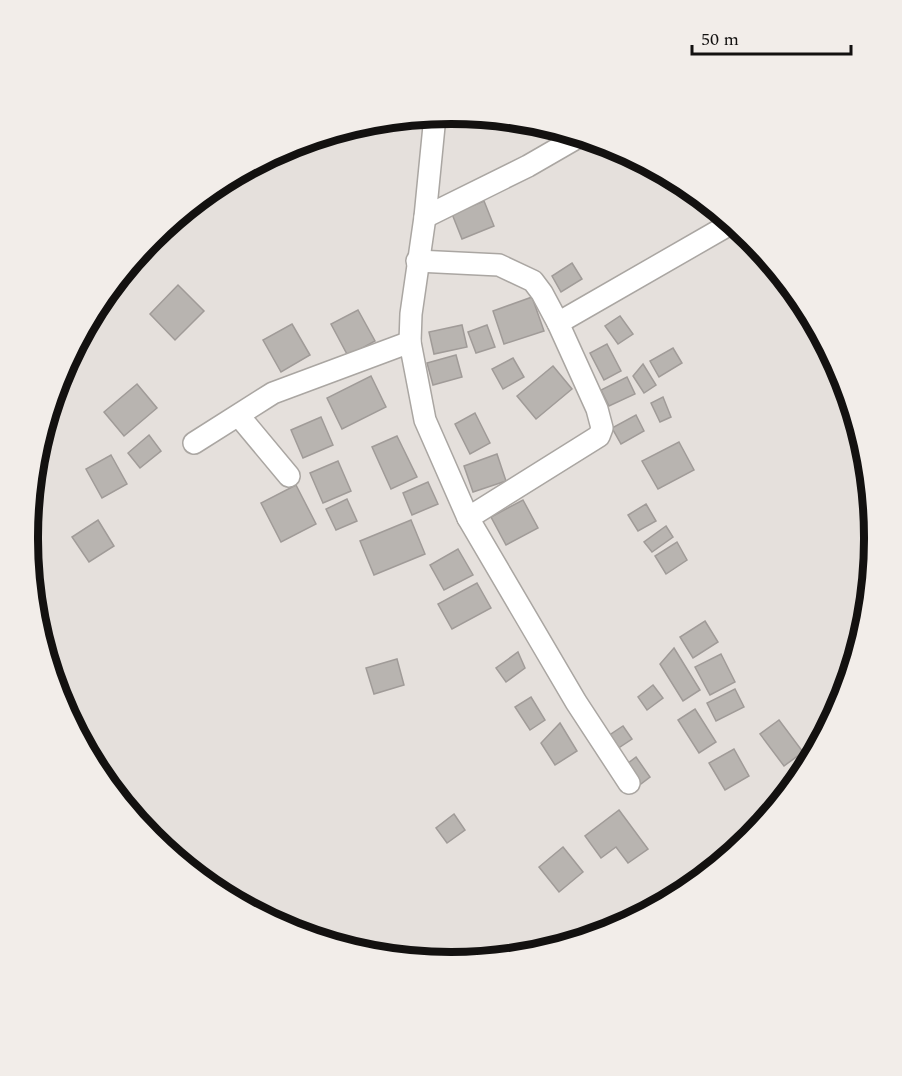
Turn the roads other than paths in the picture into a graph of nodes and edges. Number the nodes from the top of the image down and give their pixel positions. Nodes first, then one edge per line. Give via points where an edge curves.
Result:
1 (434, 125) edge
2 (569, 142) edge
3 (425, 216) junction
4 (724, 227) edge
5 (417, 261) junction
6 (558, 323) junction
7 (410, 342) junction
8 (239, 416) junction
9 (194, 443) dead end
10 (289, 476) dead end
11 (468, 518) junction
12 (629, 783) dead end

1 - 3 street
2 - 3 street
3 - 5 street
4 - 6 street
5 - 6 street via 499,264 533,281
5 - 7 street
6 - 11 street via 597,409 602,428 599,436
7 - 8 street via 283,388
7 - 11 street via 425,420
8 - 9 street
8 - 10 street
11 - 12 street via 576,702

